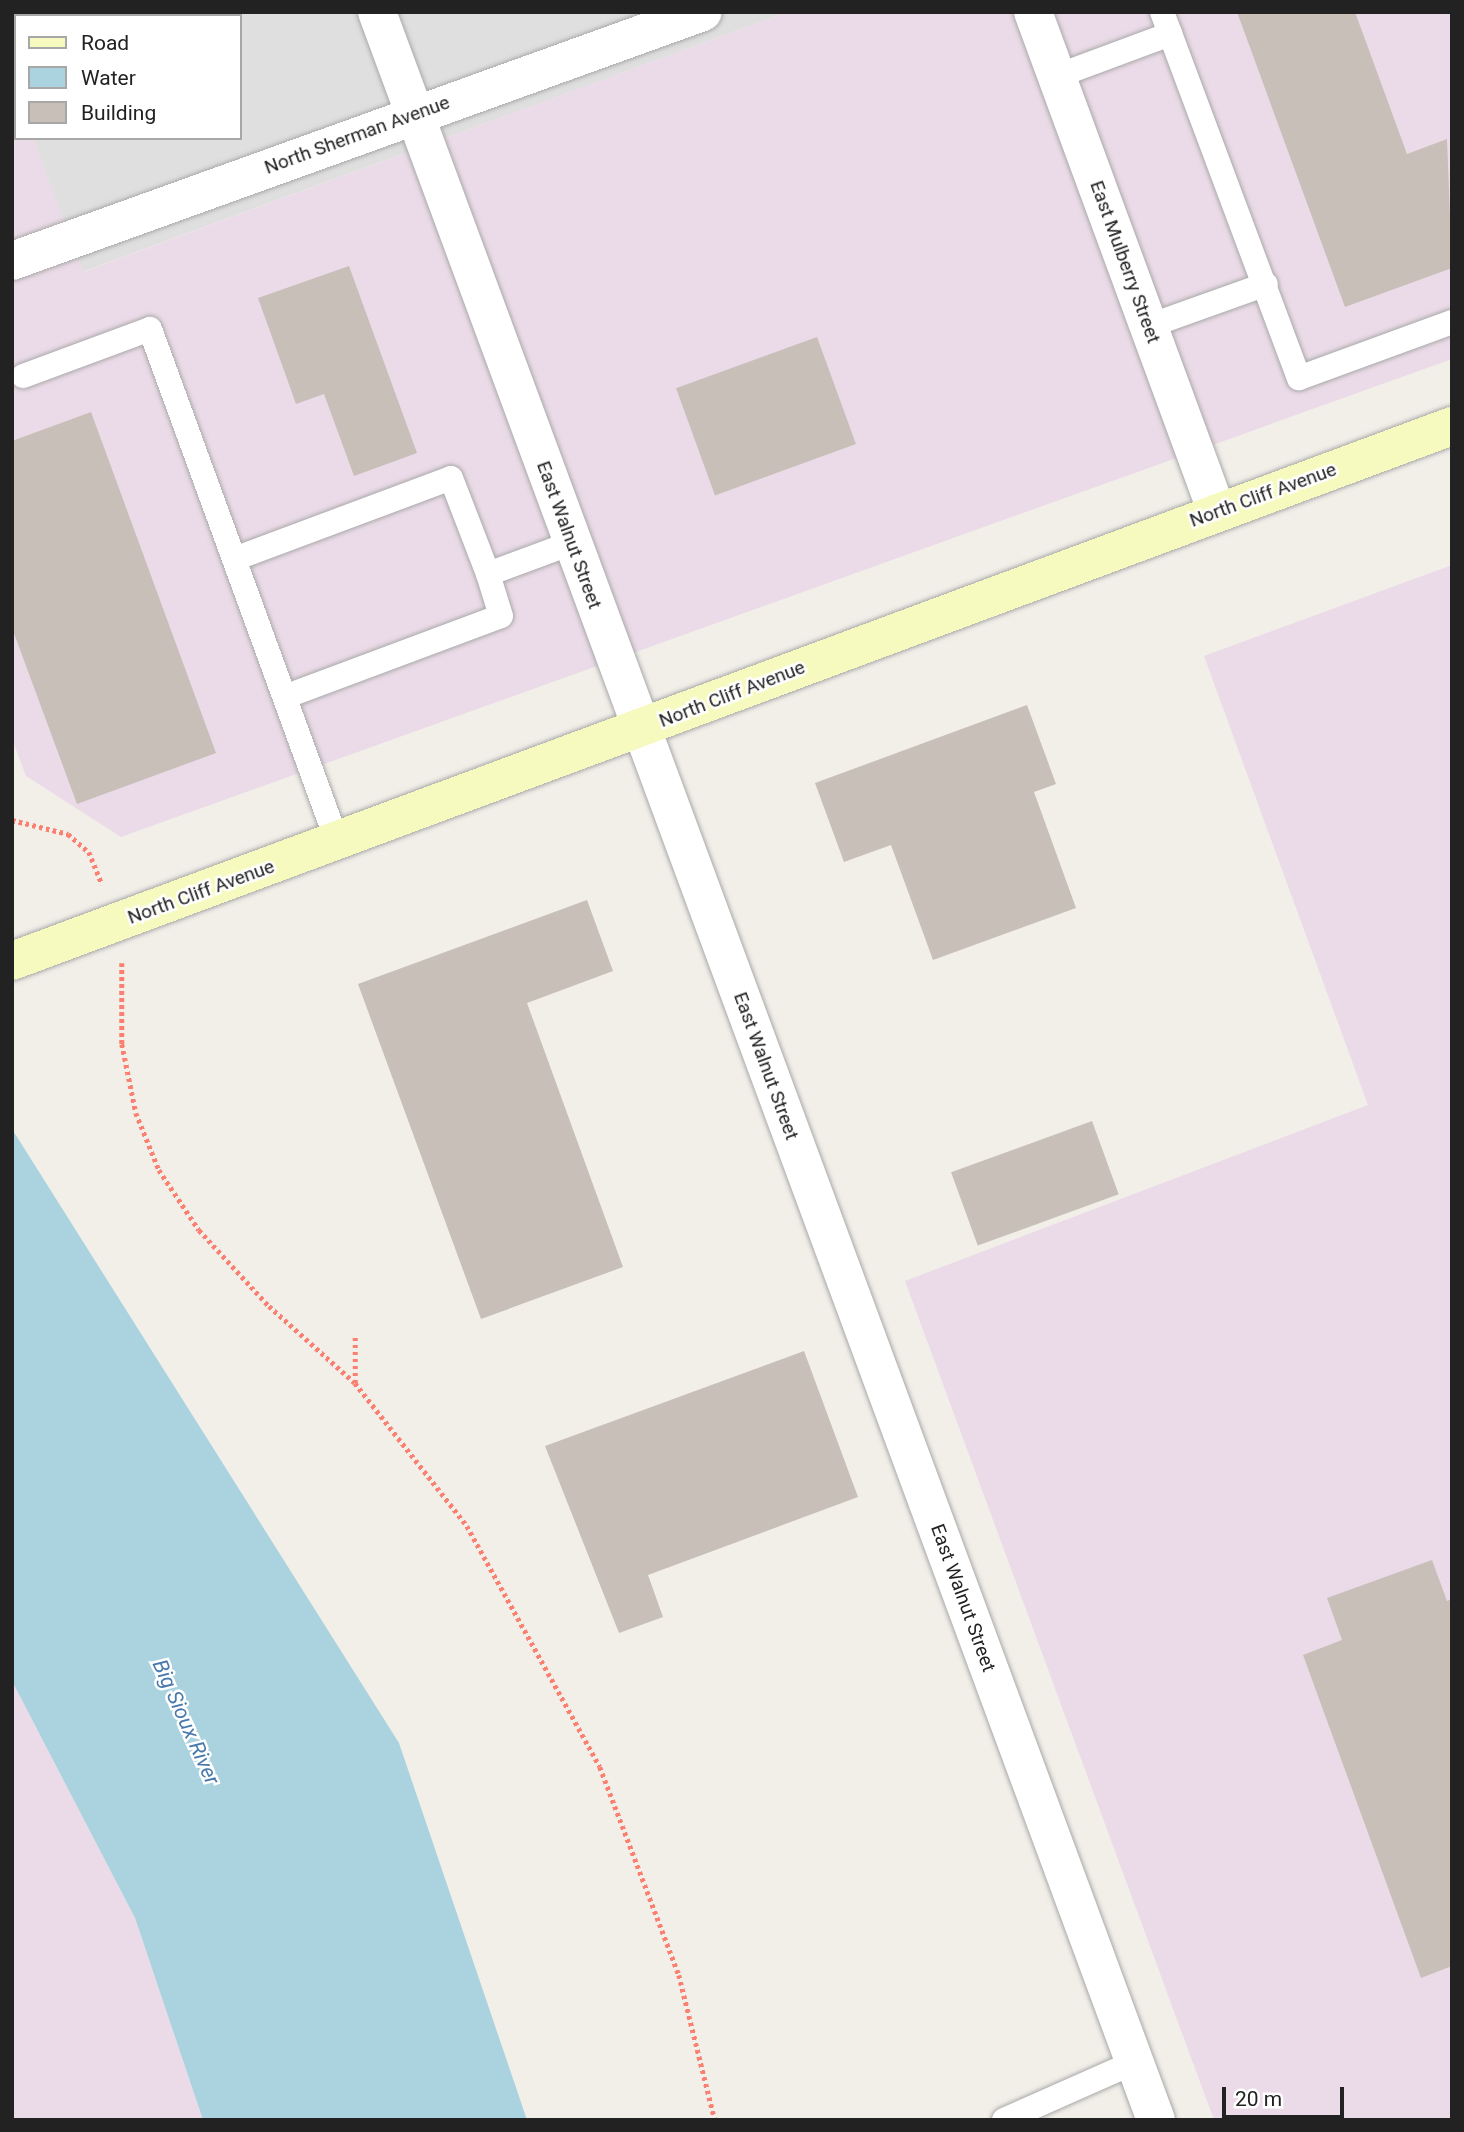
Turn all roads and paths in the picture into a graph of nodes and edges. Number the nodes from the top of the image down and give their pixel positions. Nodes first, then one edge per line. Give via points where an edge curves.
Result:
1 (377, 12) edge
2 (703, 12) edge
3 (1033, 12) edge
4 (1166, 23) edge
5 (1057, 76) junction
6 (414, 114) junction
7 (12, 261) edge
8 (1266, 284) junction
9 (1452, 321) edge
10 (1149, 326) junction
11 (23, 376) dead end
12 (1452, 426) edge
13 (1217, 512) junction
14 (572, 543) junction
15 (237, 558) junction
16 (488, 574) junction
17 (287, 696) junction
18 (641, 728) junction
19 (12, 820) edge
20 (337, 841) junction
21 (117, 923) junction
22 (12, 961) edge
23 (355, 1334) dead end
24 (355, 1382) junction
25 (1135, 2062) junction
26 (715, 2120) edge
27 (1004, 2120) edge
28 (1156, 2120) edge

1 - 6 street, East Walnut Street
2 - 6 street, North Sherman Avenue
3 - 5 street, East Mulberry Street
4 - 5 lane
4 - 8 lane
5 - 10 street, East Mulberry Street
6 - 7 street, North Sherman Avenue
6 - 14 street, East Walnut Street
8 - 9 lane via 1299,378
8 - 10 lane
10 - 13 street, East Mulberry Street
11 - 15 lane via 150,329
12 - 13 main road, North Cliff Avenue
13 - 18 main road, North Cliff Avenue
14 - 16 lane
14 - 18 street, East Walnut Street
15 - 16 lane via 450,478
15 - 17 lane
16 - 17 lane via 501,616
17 - 20 lane
18 - 20 main road, North Cliff Avenue
18 - 25 street, East Walnut Street
19 - 21 path via 68,834 89,852
20 - 21 main road, North Cliff Avenue
21 - 22 main road, North Cliff Avenue
21 - 24 path via 122,1044 136,1113 159,1170 199,1230 260,1297
23 - 24 path
24 - 26 path via 467,1526 600,1767 679,1975
25 - 27 lane
25 - 28 street, East Walnut Street

